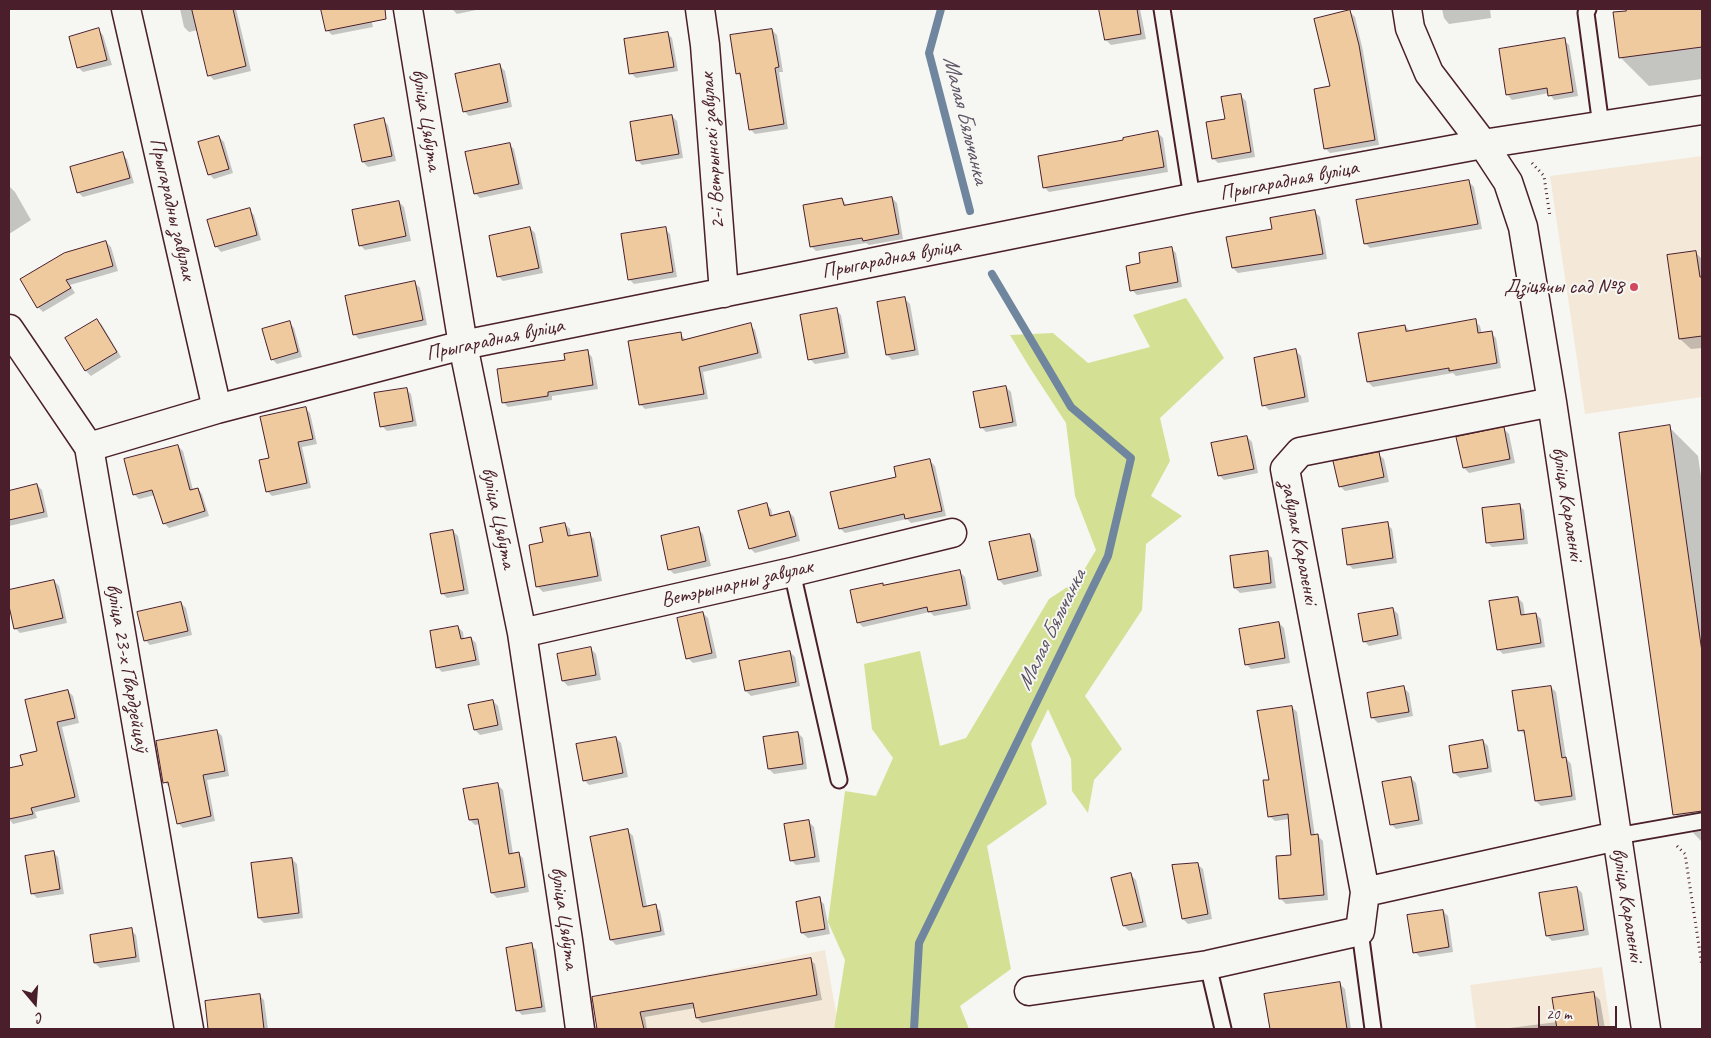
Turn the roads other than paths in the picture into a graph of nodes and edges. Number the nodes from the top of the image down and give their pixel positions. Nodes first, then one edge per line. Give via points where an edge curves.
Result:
1 (126, 9) edge
2 (408, 9) edge
3 (700, 9) edge
4 (1162, 9) edge
5 (1407, 9) edge
6 (1588, 9) edge
7 (1702, 110) edge
8 (1601, 126) junction
9 (1483, 144) junction
10 (1192, 198) junction
11 (724, 293) junction
12 (9, 329) edge
13 (462, 345) junction
14 (1552, 402) junction
15 (217, 409) junction
16 (89, 446) junction
17 (952, 533) dead end
18 (792, 572) junction
19 (522, 633) junction
20 (839, 780) dead end
21 (1702, 821) edge
22 (1617, 836) junction
23 (1365, 892) junction
24 (1360, 931) junction
25 (1208, 965) junction
26 (1029, 991) dead end
27 (189, 1029) edge
28 (580, 1029) edge
29 (1223, 1029) edge
30 (1373, 1029) edge
31 (1646, 1029) edge

1 - 15 street, Прыгарадны завулак
2 - 13 street, вуліца Цябута
3 - 11 street, 2-і Ветрынскі завулак
4 - 10 lane
5 - 9 street, вуліца Караленкі via 1410,28 1429,72
6 - 8 lane
7 - 8 street, Прыгарадная вуліца
8 - 9 street, Прыгарадная вуліца
9 - 10 street, Прыгарадная вуліца
9 - 14 street, вуліца Караленкі via 1508,182 1523,227
10 - 11 street, Прыгарадная вуліца
11 - 13 street, Прыгарадная вуліца
12 - 16 street, вуліца 23-х Гвардзейцаў
13 - 15 street, Прыгарадная вуліца
13 - 19 street, вуліца Цябута
14 - 22 street, вуліца Караленкі
14 - 23 street, завулак Караленкі via 1300,452 1285,469
15 - 16 street, Прыгарадная вуліца
16 - 27 street, вуліца 23-х Гвардзейцаў
17 - 18 street, Ветэрынарны завулак
18 - 19 street, Ветэрынарны завулак
18 - 20 lane
19 - 28 street, вуліца Цябута
21 - 22 lane
22 - 23 street
22 - 31 street, вуліца Караленкі
23 - 24 street, завулак Караленкі
24 - 25 street
24 - 30 lane
25 - 26 street
25 - 29 lane

